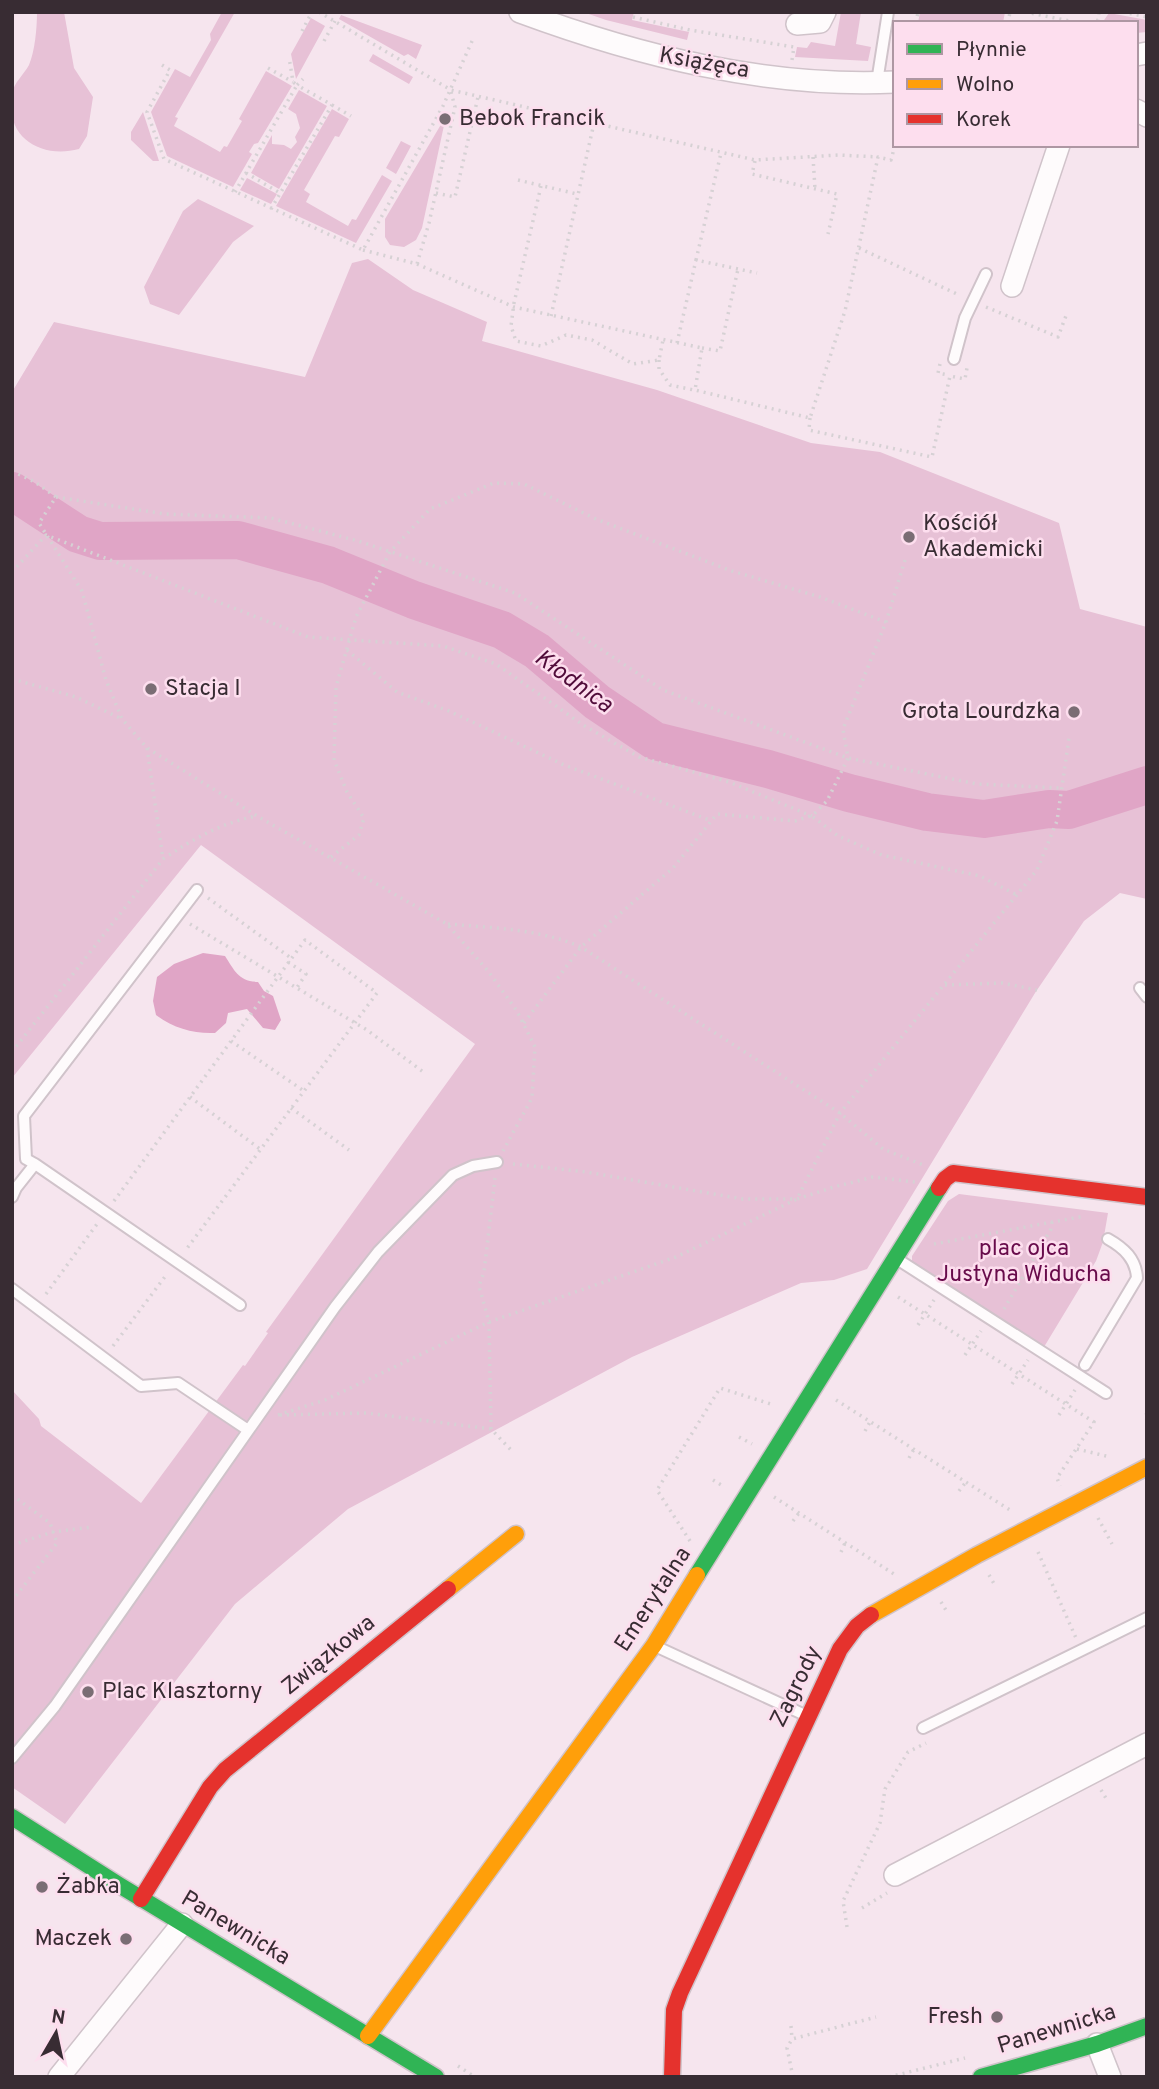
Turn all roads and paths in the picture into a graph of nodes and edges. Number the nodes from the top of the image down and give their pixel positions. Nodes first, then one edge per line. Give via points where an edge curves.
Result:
1 (312, 12) edge
2 (319, 12) edge
3 (825, 12) edge
4 (888, 12) edge
5 (1025, 12) edge
6 (1123, 12) edge
7 (525, 13) edge
8 (633, 16) dead end
9 (1044, 16) junction
10 (1147, 17) edge
11 (335, 21) junction
12 (1043, 21) edge
13 (1070, 21) edge
14 (797, 24) dead end
15 (302, 31) dead end
16 (696, 31) junction
17 (473, 39) dead end
18 (694, 39) dead end
19 (740, 39) junction
20 (324, 41) dead end
21 (762, 42) junction
22 (738, 47) dead end
23 (761, 51) dead end
24 (289, 57) dead end
25 (791, 62) dead end
26 (162, 65) dead end
27 (268, 68) dead end
28 (303, 79) dead end
29 (886, 82) edge
30 (295, 84) junction
31 (451, 90) junction
32 (478, 97) junction
33 (332, 105) junction
34 (351, 116) dead end
35 (594, 123) junction
36 (894, 147) edge
37 (1058, 147) edge
38 (722, 152) junction
39 (813, 157) junction
40 (878, 157) junction
41 (755, 160) junction
42 (246, 173) junction
43 (518, 180) dead end
44 (541, 186) junction
45 (815, 189) junction
46 (234, 192) junction
47 (280, 193) junction
48 (436, 193) junction
49 (578, 194) junction
50 (271, 209) junction
51 (828, 234) dead end
52 (859, 248) junction
53 (363, 250) junction
54 (696, 260) junction
55 (417, 264) junction
56 (738, 269) junction
57 (757, 273) dead end
58 (986, 274) dead end
59 (1012, 286) joint
60 (961, 296) dead end
61 (514, 307) junction
62 (986, 307) junction
63 (1067, 313) dead end
64 (982, 315) dead end
65 (551, 316) junction
66 (663, 340) junction
67 (677, 343) junction
68 (702, 348) junction
69 (970, 357) dead end
70 (954, 359) dead end
71 (659, 360) junction
72 (941, 360) dead end
73 (950, 376) junction
74 (695, 390) junction
75 (810, 418) junction
76 (12, 471) edge
77 (56, 497) junction
78 (46, 535) junction
79 (390, 552) junction
80 (905, 560) dead end
81 (12, 572) edge
82 (886, 622) junction
83 (349, 640) junction
84 (347, 649) junction
85 (12, 679) edge
86 (122, 719) junction
87 (1069, 738) dead end
88 (147, 748) junction
89 (848, 758) junction
90 (1060, 788) junction
91 (257, 816) junction
92 (812, 816) junction
93 (712, 821) junction
94 (331, 857) junction
95 (163, 859) junction
96 (197, 890) joint
97 (1018, 895) junction
98 (176, 916) junction
99 (447, 924) junction
100 (581, 947) junction
101 (290, 960) junction
102 (277, 977) junction
103 (944, 985) junction
104 (296, 989) junction
105 (1037, 990) dead end
106 (354, 1023) junction
107 (524, 1023) junction
108 (231, 1041) junction
109 (13, 1051) edge
110 (426, 1074) dead end
111 (304, 1091) junction
112 (190, 1097) junction
113 (291, 1108) junction
114 (840, 1113) junction
115 (260, 1149) junction
116 (349, 1150) dead end
117 (497, 1162) junction
118 (35, 1164) junction
119 (949, 1176) junction
120 (12, 1197) edge
121 (1147, 1197) edge
122 (797, 1199) junction
123 (106, 1212) junction
124 (1089, 1215) dead end
125 (1052, 1222) junction
126 (1108, 1239) dead end
127 (928, 1245) dead end
128 (894, 1258) junction
129 (176, 1262) junction
130 (942, 1288) junction
131 (12, 1289) edge
132 (897, 1297) dead end
133 (240, 1305) dead end
134 (36, 1307) junction
135 (925, 1314) junction
136 (489, 1321) junction
137 (993, 1321) junction
138 (918, 1325) dead end
139 (972, 1344) junction
140 (1036, 1348) junction
141 (965, 1355) dead end
142 (104, 1358) junction
143 (1085, 1365) dead end
144 (1019, 1374) junction
145 (1083, 1378) junction
146 (1012, 1384) dead end
147 (1106, 1393) dead end
148 (836, 1400) dead end
149 (1066, 1404) junction
150 (799, 1413) junction
151 (1147, 1414) edge
152 (1059, 1415) dead end
153 (1147, 1420) edge
154 (870, 1422) junction
155 (491, 1429) junction
156 (248, 1430) junction
157 (865, 1431) dead end
158 (914, 1449) junction
159 (1076, 1449) junction
160 (511, 1450) dead end
161 (1112, 1457) dead end
162 (909, 1458) dead end
163 (1147, 1467) edge
164 (966, 1482) junction
165 (1062, 1489) dead end
166 (764, 1490) dead end
167 (959, 1491) dead end
168 (12, 1495) edge
169 (799, 1513) junction
170 (1016, 1514) dead end
171 (793, 1521) dead end
172 (92, 1527) dead end
173 (54, 1532) junction
174 (516, 1534) dead end
175 (691, 1543) dead end
176 (845, 1543) junction
177 (12, 1545) edge
178 (841, 1552) dead end
179 (1038, 1552) dead end
180 (897, 1576) dead end
181 (12, 1601) edge
182 (1147, 1618) edge
183 (654, 1645) junction
184 (1081, 1650) junction
185 (808, 1717) junction
186 (922, 1728) dead end
187 (930, 1742) dead end
188 (1147, 1744) edge
189 (12, 1758) edge
190 (12, 1817) edge
191 (895, 1875) dead end
192 (141, 1899) junction
193 (183, 1924) junction
194 (846, 1927) dead end
195 (876, 2017) dead end
196 (791, 2026) dead end
197 (1147, 2026) edge
198 (368, 2036) junction
199 (792, 2039) junction
200 (1097, 2044) junction
201 (965, 2058) dead end
202 (450, 2062) dead end
203 (404, 2069) edge
204 (59, 2077) edge
205 (436, 2077) edge
206 (475, 2077) edge
207 (672, 2077) edge
208 (793, 2077) edge
209 (889, 2077) edge
210 (981, 2077) edge
211 (1110, 2077) edge

1 - 15 path
2 - 11 path
3 - 14 street via 820,22
4 - 29 lane
5 - 9 path
6 - 10 path
7 - 29 street, Książęca via 647,54 722,69 800,79
8 - 16 path
9 - 12 path
9 - 13 path
11 - 20 path
11 - 31 path
16 - 18 path
16 - 19 path
17 - 31 path
19 - 21 path
19 - 22 path
21 - 23 path
21 - 25 path via 794,47
24 - 30 path
26 - 46 path via 170,70 147,112 164,159
27 - 30 path
28 - 30 path
30 - 33 path
30 - 42 path
31 - 32 path
31 - 48 path via 455,107
31 - 53 path
32 - 35 path
32 - 48 path via 455,197
33 - 34 path
33 - 47 path
35 - 38 path
35 - 49 path
36 - 40 path via 891,160
37 - 59 street
38 - 41 path
38 - 54 path
39 - 40 path
39 - 41 path
39 - 45 path
40 - 52 path
41 - 45 path via 752,174
42 - 46 path
42 - 47 path
43 - 44 path
44 - 49 path
44 - 61 path
45 - 51 path via 837,194
46 - 50 path
47 - 50 path
48 - 55 path
49 - 65 path
50 - 53 path
52 - 60 path
52 - 75 path via 845,312
53 - 55 path
54 - 56 path
54 - 67 path
55 - 61 path
56 - 57 path
56 - 68 path via 720,351
58 - 70 lane via 965,318
59 - 62 path via 995,291
61 - 65 path
61 - 71 path via 511,326 516,341 541,346 566,335 592,340 633,364
62 - 63 path via 1058,337
62 - 64 path
65 - 66 path
66 - 67 path
66 - 71 path
67 - 68 path
68 - 74 path
69 - 73 path via 965,379
71 - 74 path via 659,369 670,385
72 - 73 path via 938,373
73 - 75 path via 932,457 809,430
74 - 75 path
76 - 77 path
77 - 78 path via 39,523
77 - 79 path via 165,514 271,518
78 - 81 path
78 - 83 path via 308,637
78 - 86 path via 82,591 106,680
79 - 82 path via 430,509 494,483 524,484 596,519 732,571
79 - 83 path
79 - 89 path via 515,593 663,690
80 - 82 path
82 - 89 path via 843,729
83 - 84 path
83 - 92 path via 443,646 496,664 583,725 639,757 729,782
84 - 93 path via 397,692 562,764
84 - 94 path via 336,687 334,760 363,818 359,835
85 - 86 path via 76,697
86 - 88 path
87 - 90 path
88 - 91 path
88 - 95 path
89 - 90 path via 977,784
89 - 92 path via 827,801
90 - 97 path via 1057,821 1037,870
91 - 94 path
91 - 95 path via 228,822
92 - 93 path via 795,821 717,814
92 - 97 path via 838,836 882,855 980,876
93 - 100 path via 673,868
94 - 99 path
95 - 109 path
96 - 98 lane
96 - 101 path
97 - 103 path
98 - 102 path
98 - 118 lane via 24,1116 26,1158
99 - 100 path via 534,932
99 - 107 path via 488,971
100 - 107 path
100 - 114 path
101 - 102 path
101 - 104 path via 306,974
101 - 106 path via 304,940 377,993
102 - 104 path
102 - 108 path
103 - 105 path via 1002,983
103 - 114 path
104 - 106 path
106 - 110 path
106 - 111 path
107 - 117 path via 535,1047 532,1097
108 - 111 path
108 - 112 path
111 - 113 path
112 - 115 path
112 - 123 path
113 - 115 path
113 - 116 path
114 - 119 path via 883,1149
114 - 122 path
115 - 129 path
117 - 122 path via 743,1199
117 - 136 path via 479,1286
117 - 156 lane via 453,1175 378,1252
118 - 120 lane
118 - 123 lane
119 - 121 street
119 - 122 path via 925,1183 873,1177
119 - 128 street, Emerytalna
122 - 136 path via 676,1257
123 - 129 lane
123 - 134 path
124 - 125 path
125 - 127 path
125 - 137 path
126 - 143 lane via 1132,1258 1137,1278
128 - 130 lane
128 - 150 street, Emerytalna
129 - 133 lane
129 - 142 path
130 - 135 path
130 - 137 lane
131 - 134 lane
132 - 135 path
134 - 142 lane
135 - 138 path
135 - 139 path
136 - 155 path
136 - 155 path via 325,1400 275,1416 366,1413
137 - 139 path
137 - 140 lane
139 - 141 path
139 - 144 path
140 - 144 path
140 - 145 lane
142 - 156 lane via 141,1386 178,1383
144 - 146 path
144 - 149 path
145 - 147 lane
145 - 149 path
148 - 154 path
149 - 152 path
149 - 159 path via 1094,1422
150 - 175 path via 720,1388 657,1490
150 - 183 street, Emerytalna
151 - 153 path
154 - 157 path
154 - 158 path
155 - 160 path
156 - 189 lane via 55,1706
158 - 162 path
158 - 164 path
159 - 161 path
159 - 165 path via 1057,1478
163 - 185 street, Zagrody via 877,1611 857,1626 840,1649
164 - 167 path
164 - 170 path
166 - 169 path
168 - 173 path via 50,1523
169 - 171 path
169 - 176 path
172 - 173 path
173 - 177 path
173 - 181 path via 57,1543
174 - 192 street, Związkowa via 225,1770
176 - 178 path
176 - 180 path
179 - 184 path
182 - 184 lane
183 - 185 lane
183 - 198 street, Emerytalna
184 - 186 lane
185 - 207 street, Zagrody via 680,1993 674,2010
187 - 194 path via 908,1752 886,1789 880,1823 843,1901
188 - 191 street
190 - 192 street, Panewnicka
192 - 193 street, Panewnicka
193 - 198 street, Panewnicka
193 - 204 street
195 - 199 path
196 - 199 path
197 - 200 street, Panewnicka
198 - 203 street, Panewnicka
199 - 208 path via 787,2048
200 - 210 street, Panewnicka
200 - 211 street
201 - 209 path
202 - 206 path
203 - 205 street, Panewnicka

